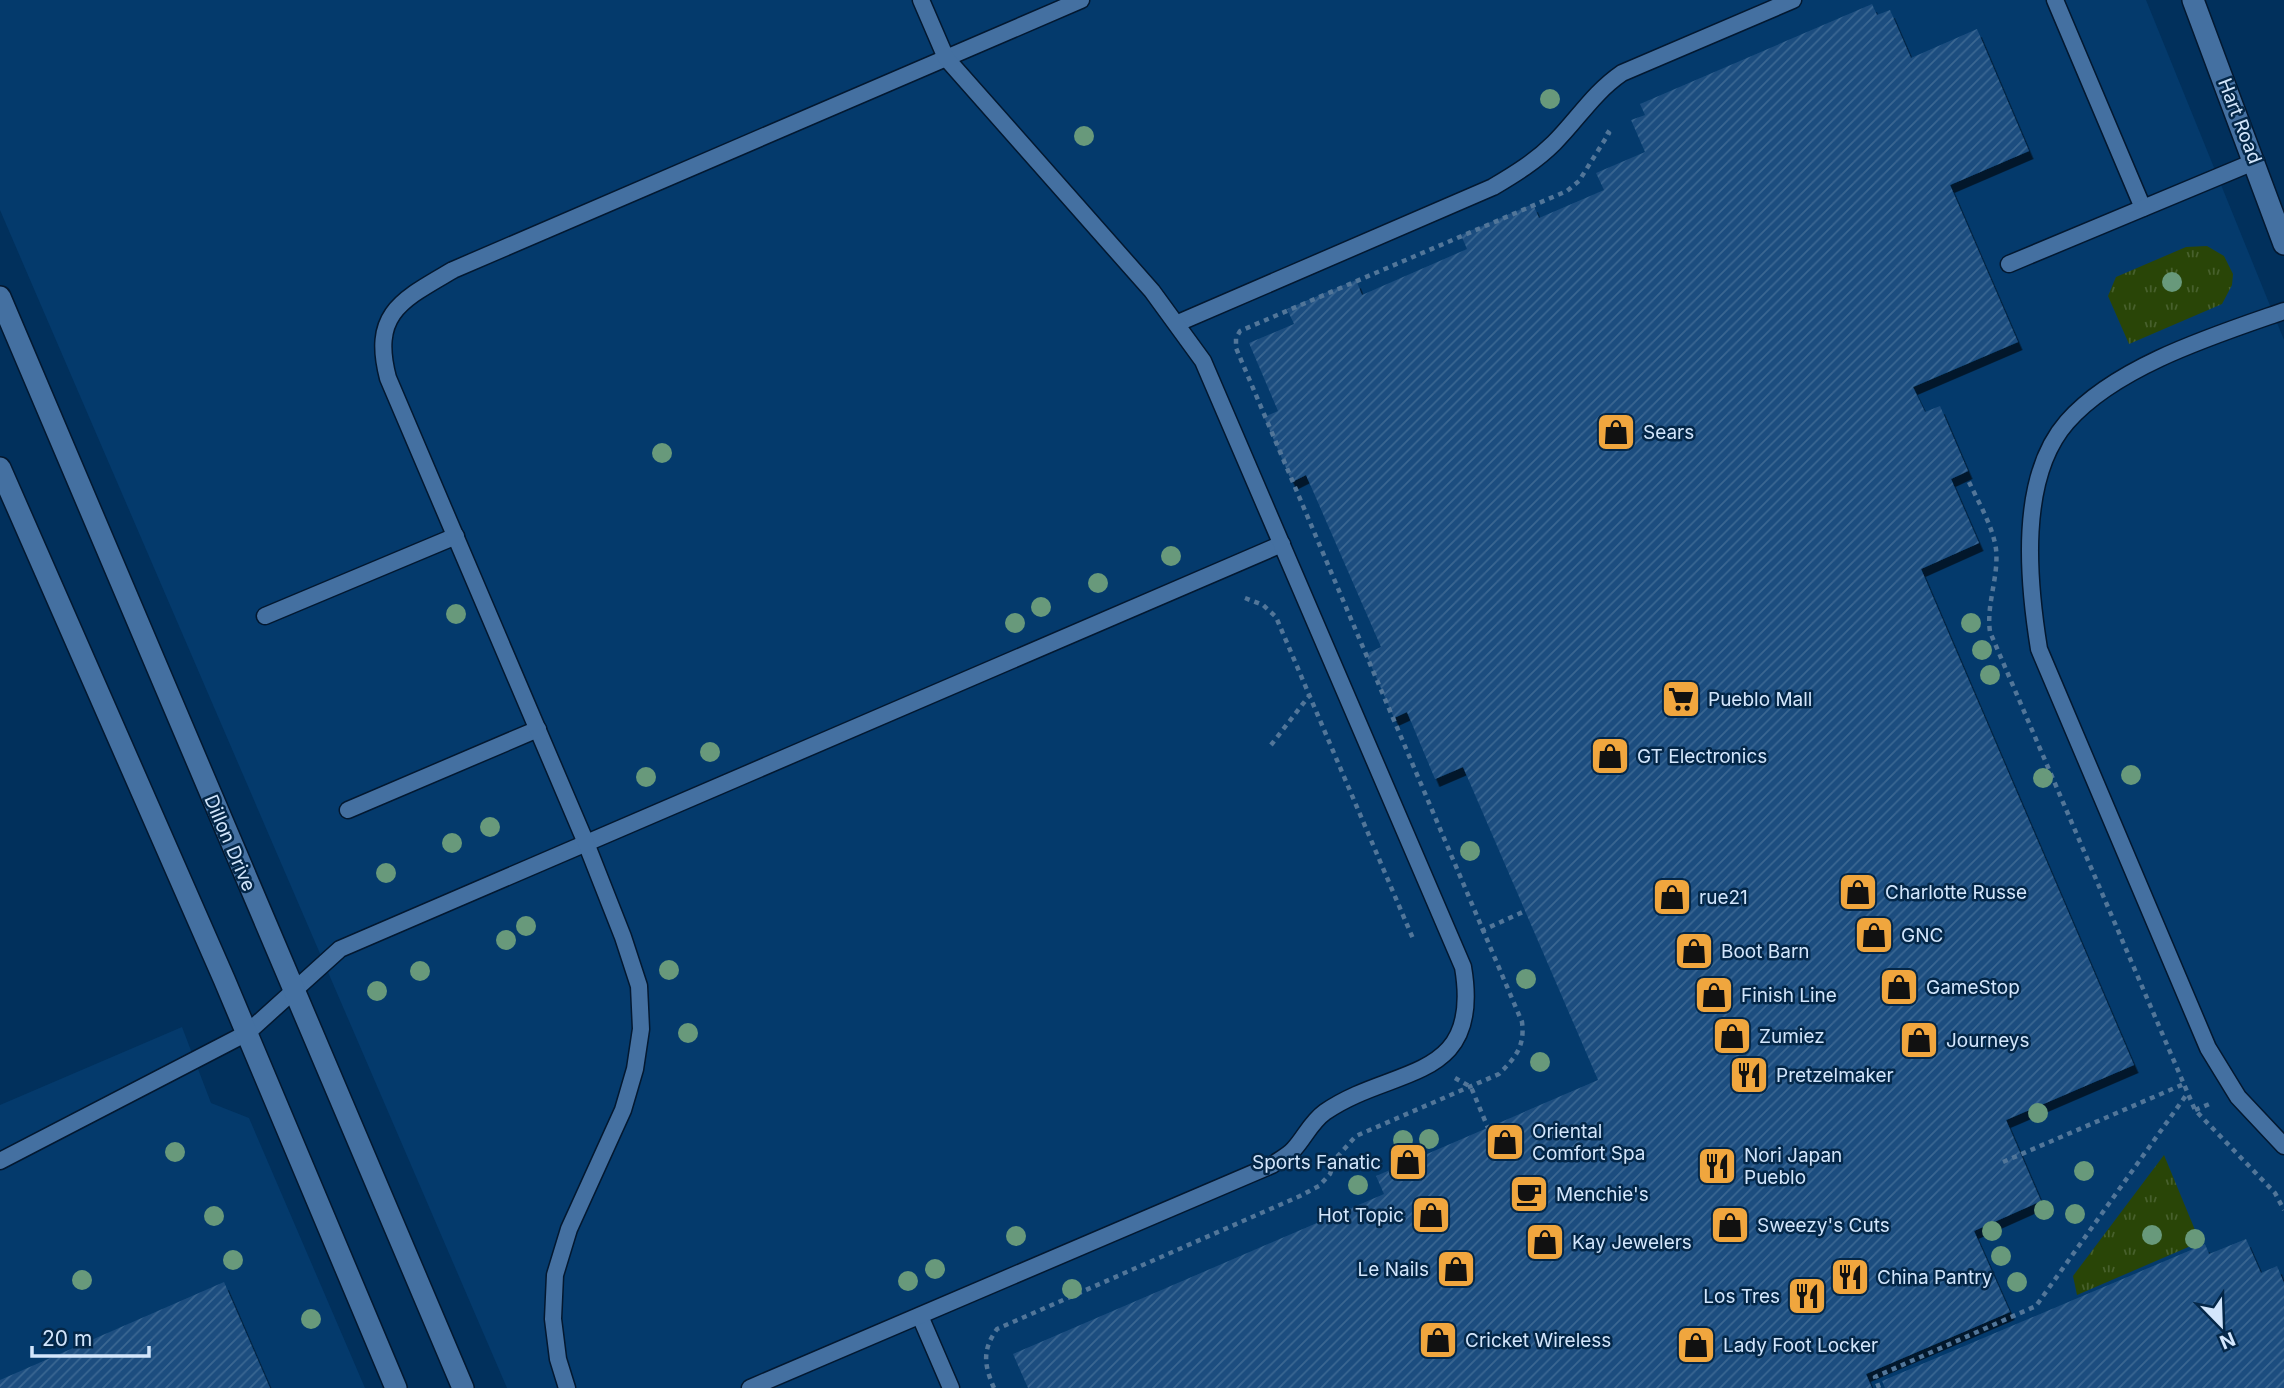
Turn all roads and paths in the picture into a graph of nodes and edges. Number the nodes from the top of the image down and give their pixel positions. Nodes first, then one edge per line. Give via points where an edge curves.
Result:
1 (921, 0) edge
2 (1081, 0) edge
3 (1793, 0) edge
4 (2055, 0) edge
5 (2193, 0) edge
6 (946, 58) junction
7 (1578, 113) junction
8 (2256, 161) junction
9 (2143, 208) junction
10 (2284, 244) edge
11 (2009, 264) dead end
12 (0, 297) edge
13 (2284, 311) edge
14 (1178, 323) junction
15 (0, 468) edge
16 (456, 536) junction
17 (1282, 544) junction
18 (1245, 598) dead end
19 (265, 616) dead end
20 (1310, 695) junction
21 (538, 729) junction
22 (1272, 745) dead end
23 (348, 810) dead end
24 (586, 844) junction
25 (1525, 911) dead end
26 (1484, 930) junction
27 (1414, 941) dead end
28 (1452, 943) junction
29 (294, 993) junction
30 (247, 1032) junction
31 (1429, 1065) junction
32 (2184, 1084) dead end
33 (2188, 1093) dead end
34 (1488, 1128) dead end
35 (2284, 1146) edge
36 (0, 1161) edge
37 (2003, 1162) dead end
38 (920, 1316) junction
39 (396, 1388) edge
40 (463, 1388) edge
41 (567, 1388) edge
42 (750, 1388) edge
43 (951, 1388) edge
44 (1880, 1388) edge

1 - 6 lane
2 - 6 lane
3 - 7 lane via 1622,74 1604,85
4 - 9 lane
5 - 8 main road, Hart Road
6 - 14 lane
6 - 16 lane via 453,270 397,308 384,326 381,352
7 - 14 lane via 1556,142 1530,165 1493,187
7 - 26 path via 1609,133 1579,181 1567,191 1240,331 1236,338 1236,348
8 - 9 lane
8 - 10 main road, Hart Road
9 - 11 lane
12 - 29 main road, Dillon Drive
13 - 35 lane via 2130,373 2100,391 2066,423 2043,462 2033,506 2030,551 2039,649 2189,1004 2225,1079
14 - 17 lane via 1203,361
15 - 30 main road
16 - 19 lane
16 - 21 lane
17 - 24 lane
17 - 28 lane
18 - 20 path via 1276,617
20 - 22 path
20 - 27 path
21 - 23 lane
21 - 24 lane
24 - 29 lane via 340,949
24 - 41 lane via 639,986 641,1029 623,1110 569,1229 555,1275 552,1319
25 - 26 path
26 - 28 path
28 - 31 lane via 1464,967 1466,1017 1456,1041
29 - 30 lane
29 - 40 main road, Dillon Drive
30 - 36 lane
30 - 39 main road
31 - 34 path via 1471,1087
31 - 38 lane via 1323,1113 1293,1150 1272,1165
32 - 37 path
33 - 44 path via 2036,1306 1875,1377
38 - 42 lane
38 - 43 lane

